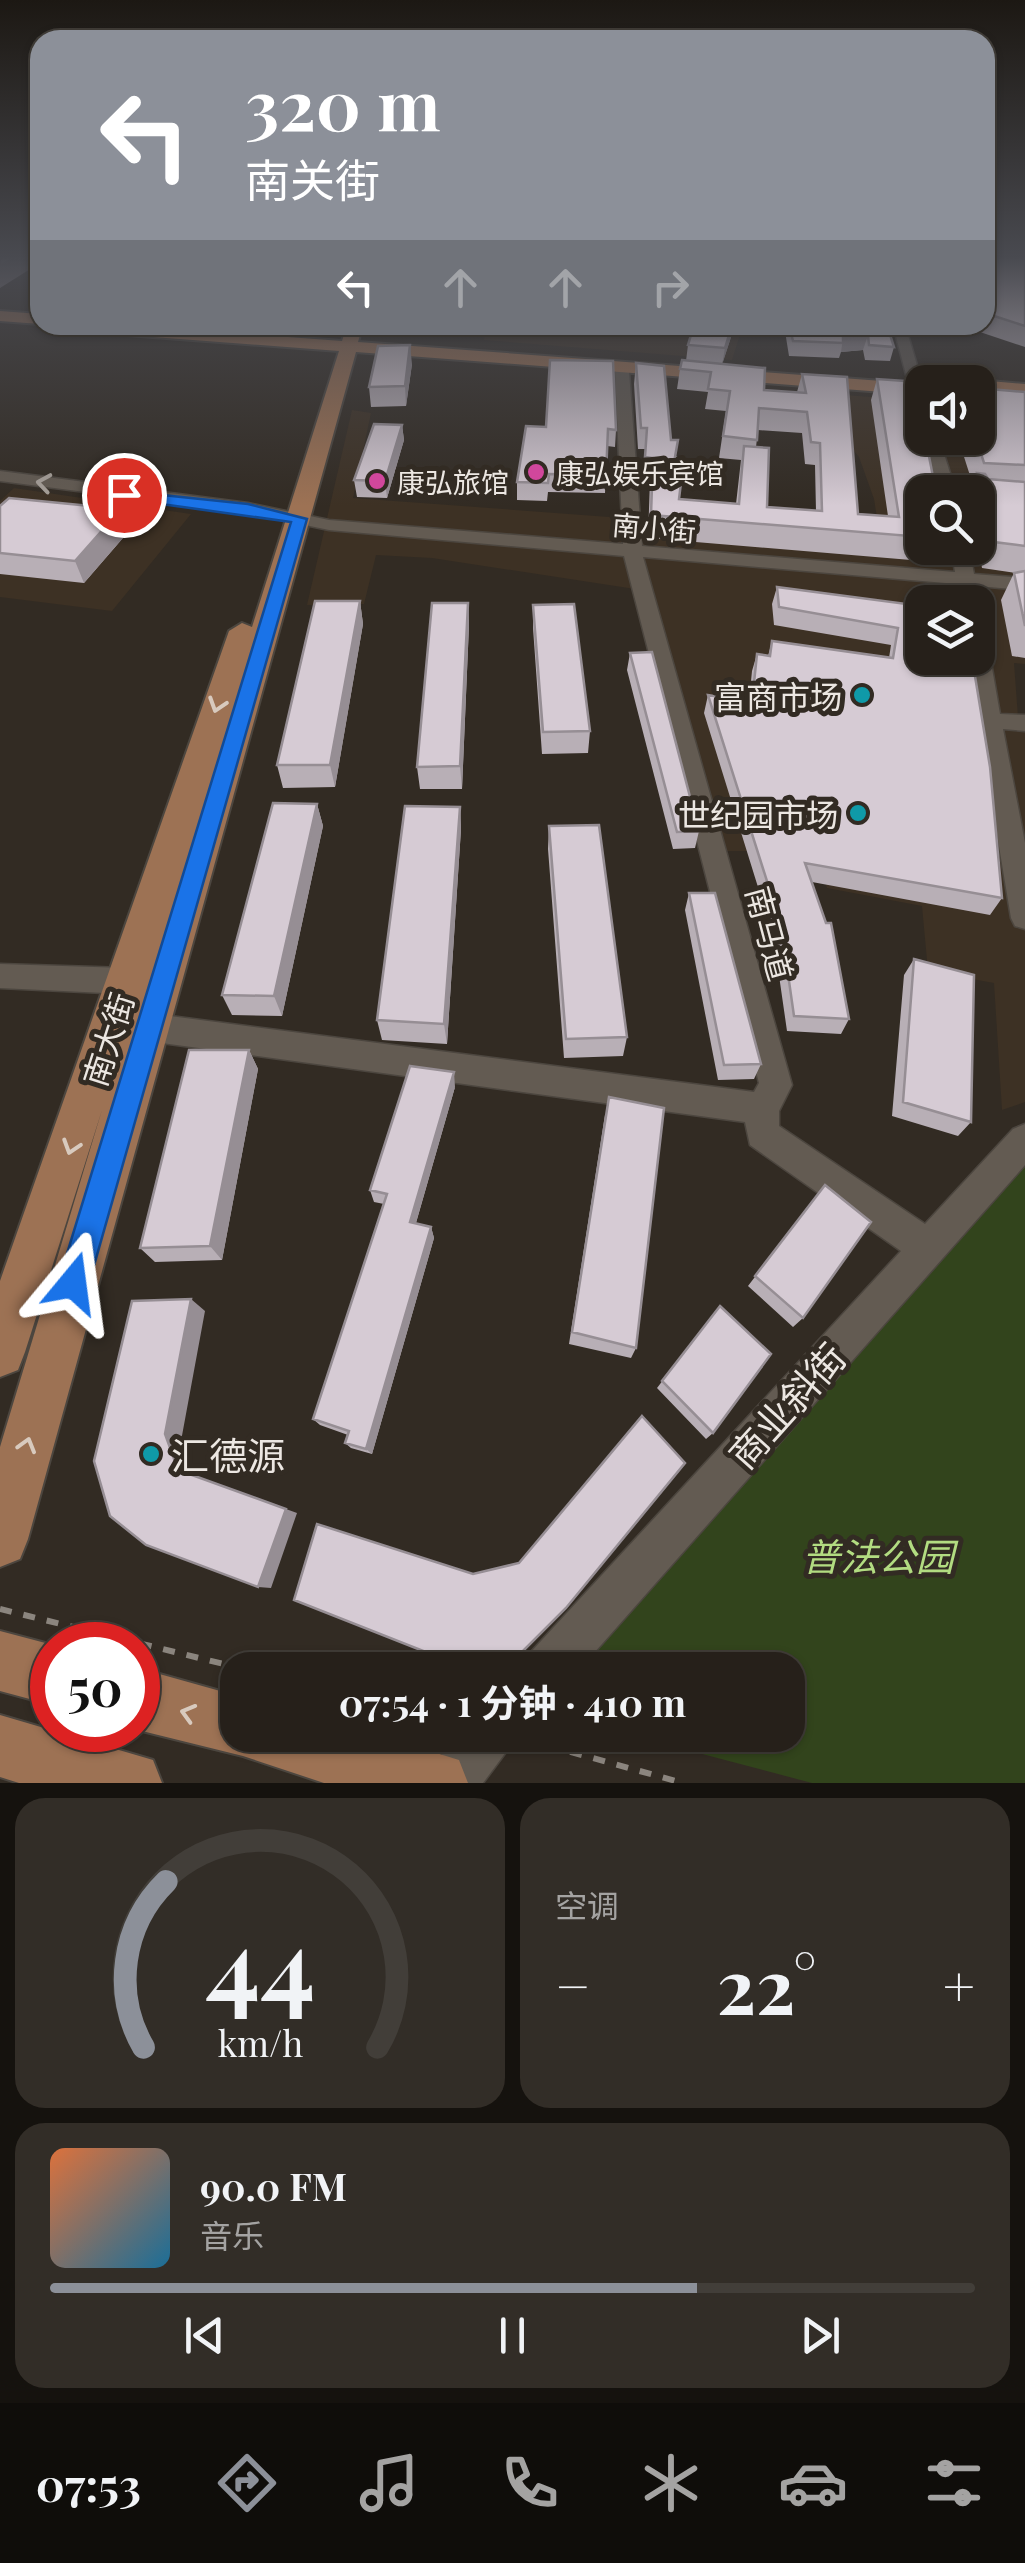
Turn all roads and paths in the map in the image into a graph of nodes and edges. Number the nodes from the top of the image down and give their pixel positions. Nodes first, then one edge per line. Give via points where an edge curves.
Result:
1 (342, 340) edge
2 (372, 340) edge
3 (381, 340) edge
4 (904, 340) edge
5 (912, 365) edge
6 (626, 368) junction
7 (905, 385) edge
8 (905, 385) edge
9 (995, 387) edge
10 (1025, 390) edge
11 (995, 395) edge
12 (1025, 398) edge
13 (0, 476) edge
14 (290, 516) junction
15 (633, 554) junction
16 (964, 565) edge
17 (967, 579) junction
18 (1025, 584) edge
19 (968, 585) edge
20 (981, 675) edge
21 (988, 720) junction
22 (1025, 723) edge
23 (1025, 918) edge
24 (0, 976) edge
25 (126, 981) junction
26 (147, 1027) junction
27 (762, 1109) junction
28 (1025, 1140) edge
29 (928, 1248) junction
30 (0, 1352) edge
31 (0, 1539) edge
32 (0, 1609) edge
33 (563, 1652) edge
34 (0, 1661) edge
35 (220, 1663) edge
36 (30, 1669) edge
37 (160, 1705) edge
38 (220, 1722) edge
39 (0, 1746) edge
40 (326, 1752) edge
41 (476, 1752) edge
42 (571, 1752) edge
43 (130, 1783) edge
44 (436, 1783) edge
45 (452, 1783) edge
46 (683, 1783) edge

1 - 14 main road, 南大街
2 - 6 main road
3 - 7 main road
4 - 5 street
6 - 8 main road
6 - 15 street, 南马道
9 - 10 main road
11 - 12 main road
14 -> 13 street, 南小街
14 - 15 street, 南小街
14 -> 25 main road, 南大街
14 - 26 main road, 南大街
15 - 17 street, 南小街
15 - 27 street, 南马道 via 776,1085
16 - 17 street
17 - 18 street, 南小街
17 - 19 street
20 - 21 street
21 - 22 street
21 - 23 street
24 - 25 street
25 -> 30 main road, 南大街
26 - 27 street
31 -> 26 main road, 南大街
27 - 29 street via 762,1134
28 - 29 street, 商业斜街
29 - 33 street, 商业斜街
32 - 35 path
34 - 36 main road
38 -> 37 main road
39 - 43 main road
40 - 44 main road
41 - 45 street
42 - 46 path

